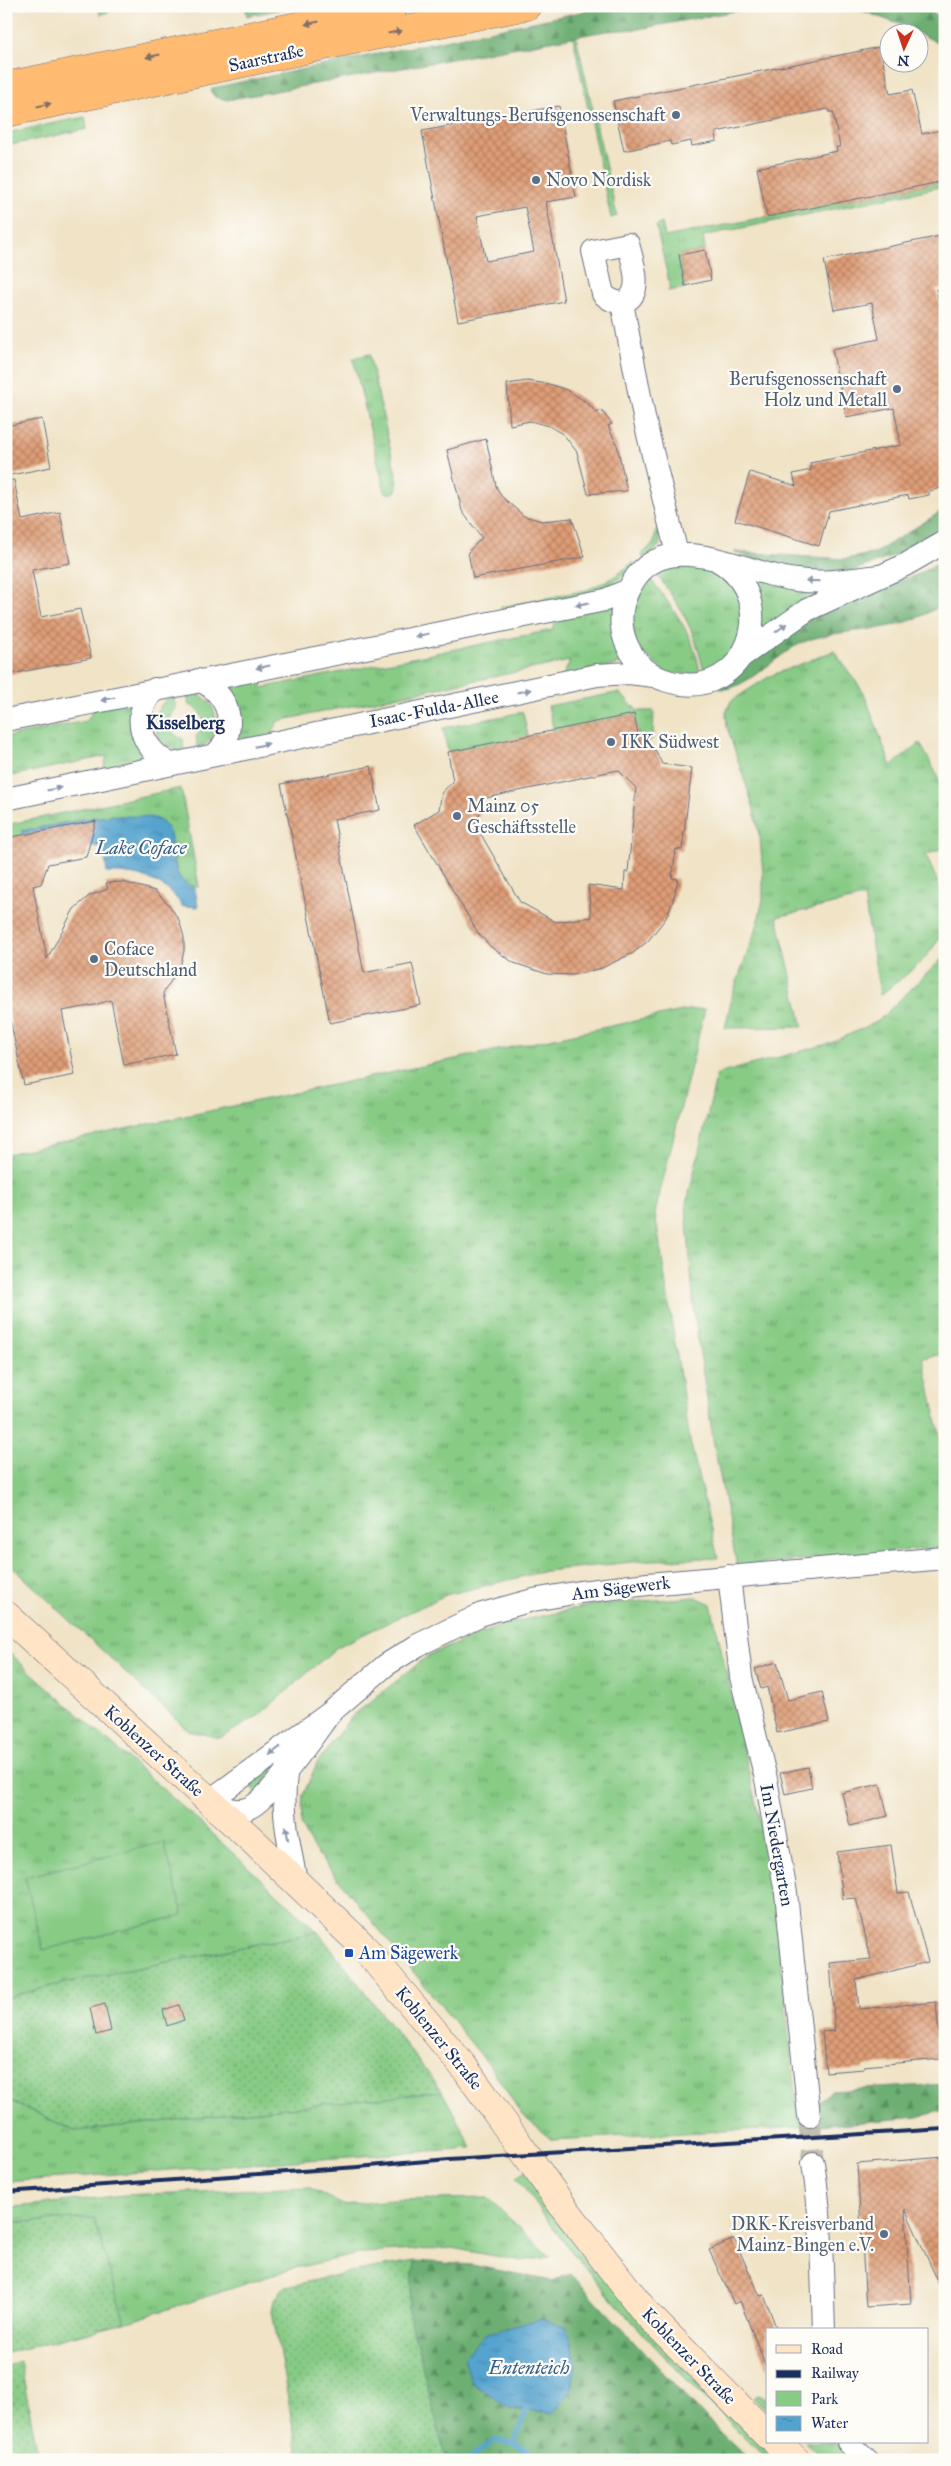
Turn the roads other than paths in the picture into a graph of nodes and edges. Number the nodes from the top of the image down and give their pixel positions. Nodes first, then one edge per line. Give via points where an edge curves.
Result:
1 (394, 6) edge
2 (527, 6) edge
3 (6, 86) edge
4 (6, 113) edge
5 (622, 303) dead end
6 (945, 542) edge
7 (677, 554) junction
8 (716, 560) junction
9 (879, 576) junction
10 (628, 590) junction
11 (741, 657) junction
12 (654, 676) junction
13 (198, 680) junction
14 (156, 690) junction
15 (6, 720) edge
16 (214, 755) junction
17 (170, 764) junction
18 (6, 799) edge
19 (945, 1558) edge
20 (729, 1576) junction
21 (6, 1615) edge
22 (330, 1713) junction
23 (287, 1768) junction
24 (209, 1801) junction
25 (296, 1881) junction
26 (809, 2116) tunnel mouth
27 (813, 2163) tunnel mouth
28 (824, 2328) edge
29 (766, 2433) edge
30 (778, 2444) edge
31 (850, 2444) edge
32 (796, 2460) edge
33 (866, 2460) edge

1 -> 3 highway, Saarstraße
4 -> 2 highway, Saarstraße
5 - 7 street via 645,422
6 - 9 street, Isaac-Fulda-Allee
7 - 8 street, Isaac-Fulda-Allee via 697,554
7 - 10 street, Isaac-Fulda-Allee via 661,558 647,567
9 -> 8 street, Isaac-Fulda-Allee via 828,582 798,580
8 - 11 street, Isaac-Fulda-Allee via 737,576 750,599 753,626
11 -> 9 street, Isaac-Fulda-Allee via 807,610
10 - 12 street, Isaac-Fulda-Allee via 622,615 623,635 634,659
10 -> 13 street, Isaac-Fulda-Allee via 605,600
11 - 12 street, Isaac-Fulda-Allee via 720,676 701,683 677,684
16 -> 12 street, Isaac-Fulda-Allee via 597,675 629,673
13 - 14 street, Isaac-Fulda-Allee
13 - 16 street via 217,691 229,715 227,737
14 -> 15 street, Isaac-Fulda-Allee
14 - 17 street via 143,708 142,731 152,751
16 - 17 street, Isaac-Fulda-Allee
18 -> 17 street, Isaac-Fulda-Allee
19 - 20 street, Am Sägewerk
20 - 22 street, Am Sägewerk via 580,1592 482,1614 386,1664
20 - 26 street, Im Niedergarten via 741,1677 766,1779 786,1893
21 - 24 main road, Koblenzer Straße
22 - 23 street, Am Sägewerk
22 -> 24 street, Am Sägewerk
23 - 24 street, Am Sägewerk via 253,1807 233,1810
25 -> 23 street via 284,1818
24 - 25 main road, Koblenzer Straße
25 - 29 main road, Koblenzer Straße via 362,1945 434,2029 510,2129 562,2205 646,2312
27 - 28 street via 822,2244
30 - 32 main road
31 - 33 street

